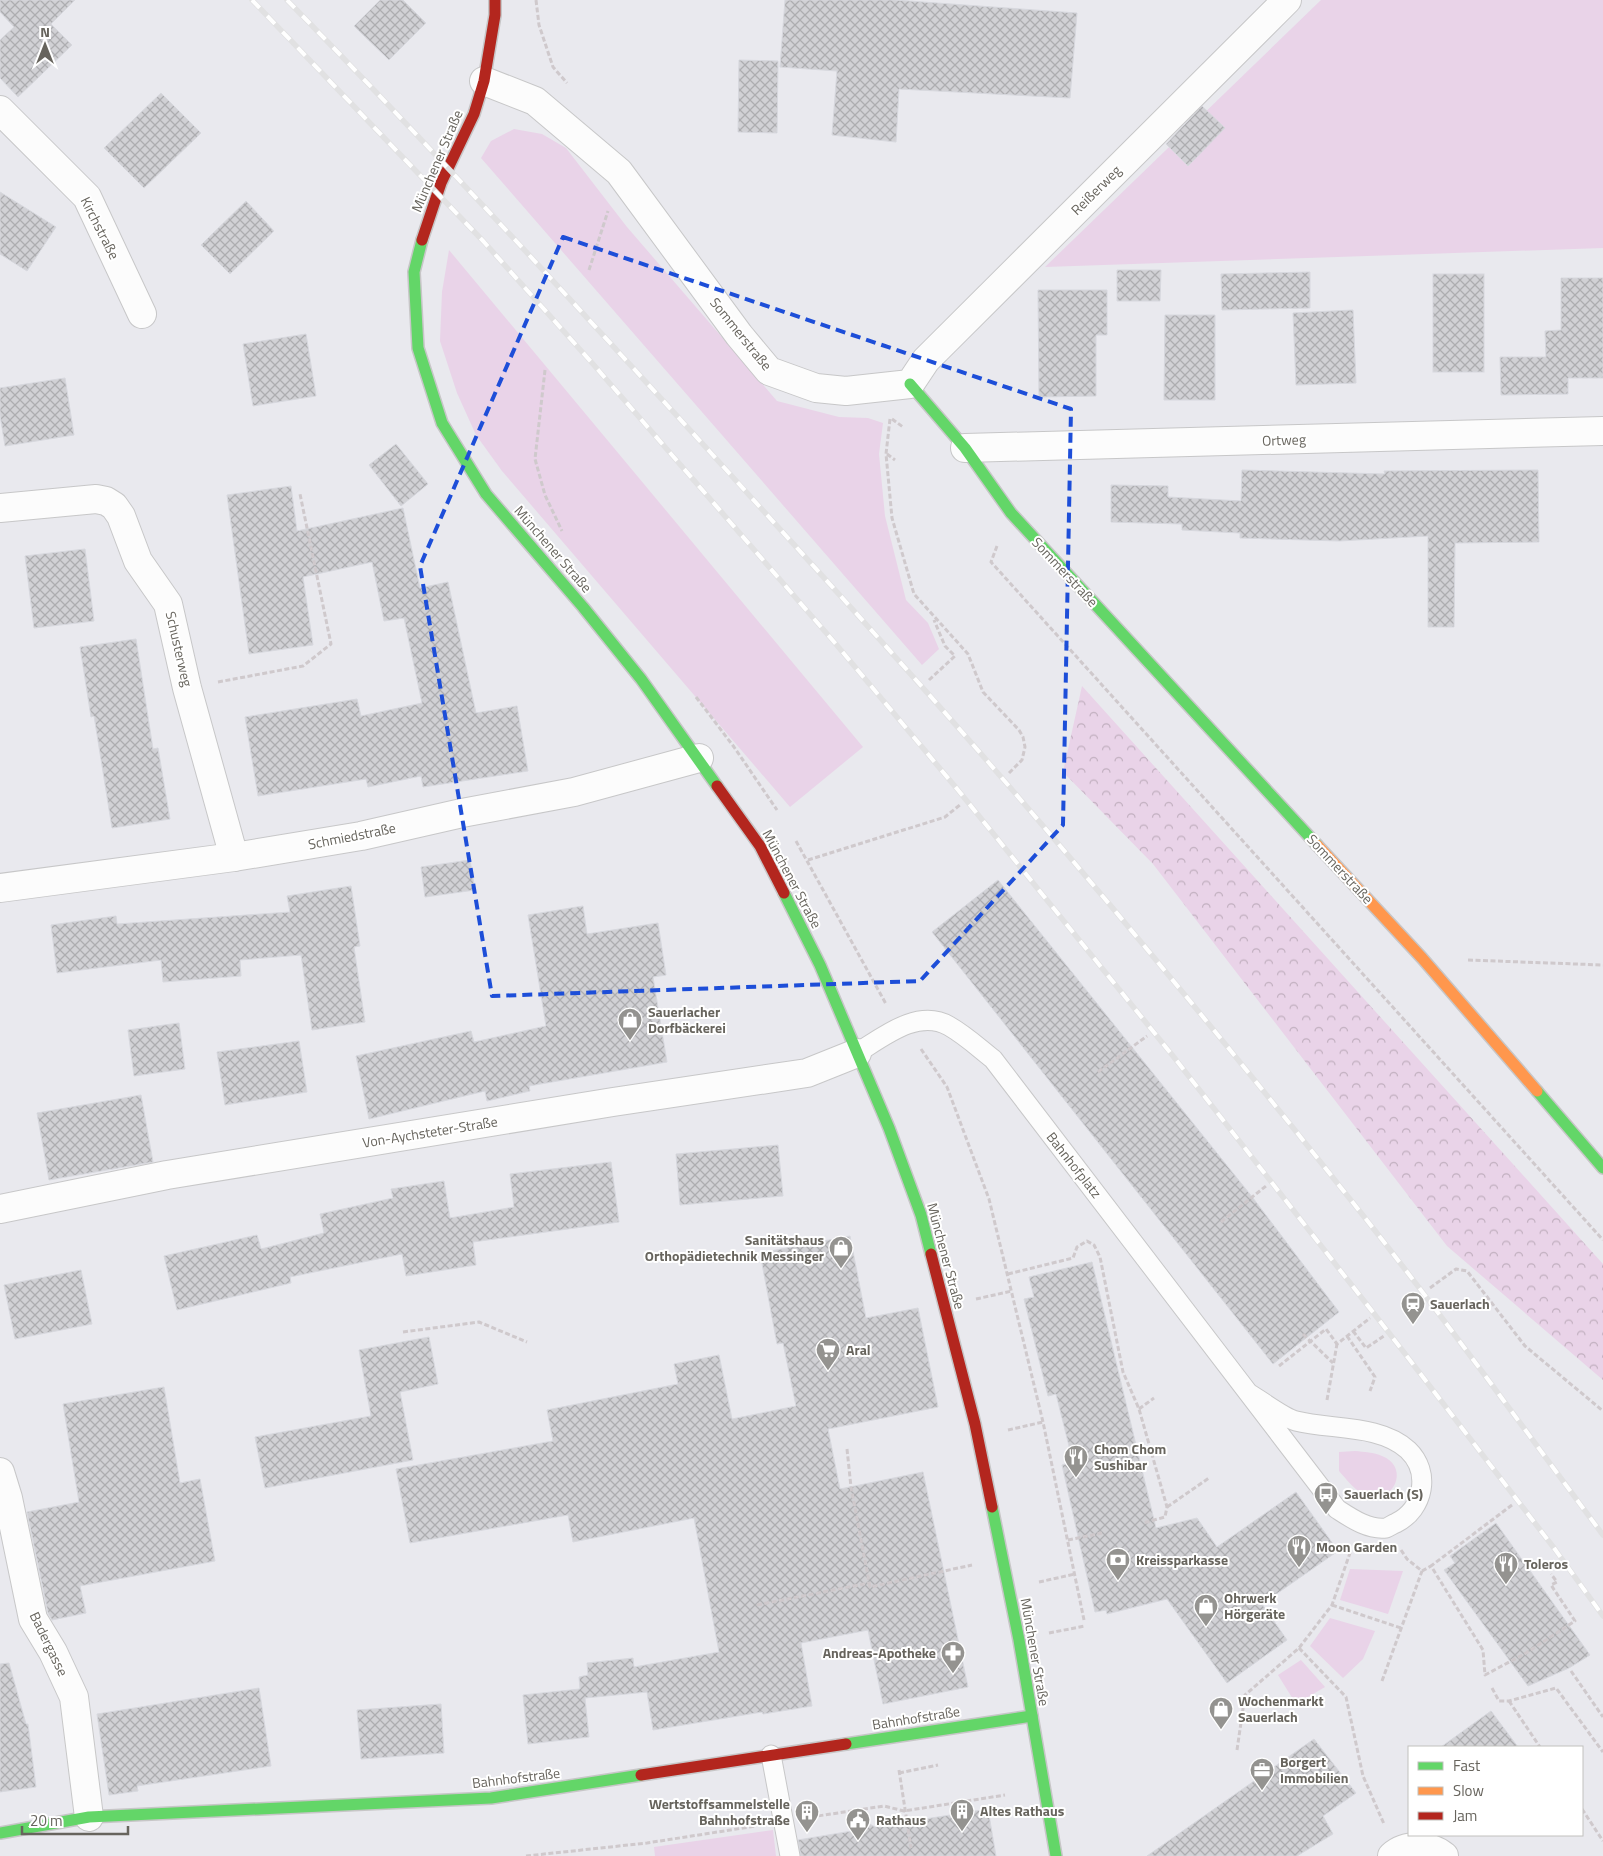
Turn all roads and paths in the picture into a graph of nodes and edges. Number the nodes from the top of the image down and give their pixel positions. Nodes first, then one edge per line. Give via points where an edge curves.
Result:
1 (495, 0) edge
2 (536, 0) edge
3 (1287, 0) edge
4 (484, 81) junction
5 (570, 87) dead end
6 (0, 110) edge
7 (619, 172) junction
8 (589, 270) dead end
9 (142, 314) dead end
10 (546, 370) dead end
11 (910, 384) junction
12 (883, 416) dead end
13 (905, 430) dead end
14 (1603, 431) edge
15 (965, 448) junction
16 (895, 460) dead end
17 (300, 494) dead end
18 (0, 508) edge
19 (563, 533) dead end
20 (999, 538) dead end
21 (932, 617) junction
22 (929, 680) dead end
23 (188, 688) junction
24 (693, 692) dead end
25 (699, 758) junction
26 (1009, 773) dead end
27 (961, 804) dead end
28 (778, 812) dead end
29 (793, 836) dead end
30 (234, 858) junction
31 (808, 860) junction
32 (0, 888) edge
33 (1422, 958) junction
34 (1603, 965) edge
35 (899, 1028) junction
36 (1147, 1036) dead end
37 (857, 1053) junction
38 (1098, 1072) dead end
39 (1603, 1168) edge
40 (1266, 1186) dead end
41 (0, 1208) edge
42 (1221, 1222) dead end
43 (1603, 1240) edge
44 (1008, 1274) junction
45 (1430, 1288) dead end
46 (1012, 1291) junction
47 (1000, 1294) dead end
48 (1370, 1318) dead end
49 (1353, 1331) junction
50 (403, 1332) dead end
51 (1303, 1334) dead end
52 (1346, 1336) junction
53 (1384, 1336) dead end
54 (1310, 1341) junction
55 (527, 1342) dead end
56 (1337, 1344) junction
57 (1333, 1363) junction
58 (1279, 1366) dead end
59 (1330, 1384) dead end
60 (1370, 1391) dead end
61 (1250, 1394) junction
62 (1154, 1398) dead end
63 (1140, 1409) junction
64 (1603, 1411) edge
65 (1043, 1422) junction
66 (1031, 1425) dead end
67 (847, 1449) dead end
68 (0, 1472) edge
69 (1209, 1478) dead end
70 (1512, 1505) dead end
71 (1167, 1507) junction
72 (1143, 1522) dead end
73 (1360, 1524) junction
74 (1102, 1532) dead end
75 (1068, 1540) junction
76 (1003, 1558) junction
77 (1407, 1559) dead end
78 (1431, 1566) junction
79 (1422, 1571) junction
80 (1075, 1574) junction
81 (1551, 1574) dead end
82 (1062, 1577) dead end
83 (869, 1582) junction
84 (757, 1605) dead end
85 (1332, 1606) junction
86 (1084, 1620) dead end
87 (1085, 1626) dead end
88 (1072, 1628) dead end
89 (1401, 1628) junction
90 (1300, 1648) junction
91 (1571, 1671) dead end
92 (1382, 1681) dead end
93 (1492, 1688) dead end
94 (1509, 1701) junction
95 (1032, 1716) junction
96 (1603, 1717) edge
97 (894, 1736) junction
98 (1539, 1746) edge
99 (1237, 1750) dead end
100 (1603, 1752) edge
101 (771, 1755) junction
102 (1583, 1811) edge
103 (89, 1817) junction
104 (0, 1833) edge
105 (1603, 1841) edge
106 (911, 1848) dead end
107 (1394, 1854) edge
108 (790, 1856) edge
109 (1056, 1856) edge
110 (1444, 1856) edge

1 - 4 street, Münchener Straße
2 - 5 path via 539,25 553,67
3 - 11 street, Reißerweg via 926,360
4 - 7 street, Sommerstraße via 535,101
4 - 25 street, Münchener Straße via 474,114 424,227 414,272 418,348 442,423 486,494 589,614
6 - 9 street, Kirchstraße via 87,197
7 - 8 path
7 - 11 street, Sommerstraße via 769,371 816,388 846,391
10 - 19 path via 535,459 545,495
11 - 15 street, Sommerstraße
12 - 13 path
14 - 15 street, Ortweg
15 - 33 street, Sommerstraße via 1011,513
16 - 21 path via 886,454 892,518 914,594
17 - 23 path via 331,644 303,666
18 - 23 street, Schusterweg via 96,499 114,506 138,562 168,604
20 - 43 path via 991,562
21 - 22 path via 945,646 954,656
21 - 26 path via 968,654 983,692 1023,737 1022,760
23 - 30 street, Schusterweg
24 - 28 path
25 - 30 street, Schmiedstraße via 574,792
25 - 37 street, Münchener Straße via 760,846 820,965
27 - 31 path via 945,818
29 - 31 path
30 - 32 street, Schmiedstraße
31 - 35 path
33 - 34 path
33 - 39 street, Sommerstraße
35 - 37 lane, Bahnhofplatz
35 - 44 path via 919,1046 947,1087 989,1199
35 - 61 lane, Bahnhofplatz via 927,1020 948,1025 993,1059
36 - 38 path
37 - 41 street, Von-Aychsteter-Straße via 808,1074 613,1102 167,1175
37 - 76 street, Münchener Straße via 921,1215 978,1437
40 - 42 path
44 - 46 path
44 - 63 path via 1073,1258 1077,1246 1087,1241 1094,1245 1100,1256 1123,1372
45 - 64 path via 1456,1270 1467,1271 1525,1346
46 - 47 path
46 - 65 path
48 - 49 path
49 - 52 path
49 - 53 path via 1366,1348
50 - 55 path via 480,1322
51 - 54 path
52 - 56 path
52 - 60 path via 1375,1377
54 - 56 path via 1326,1330
54 - 57 path
54 - 58 path
56 - 57 path
57 - 59 path
61 - 73 lane, Bahnhofplatz via 1337,1509
61 - 73 lane, Bahnhofplatz via 1294,1421 1389,1437 1410,1452 1417,1462 1423,1487 1406,1518 1386,1528
62 - 63 path
63 - 71 path
65 - 66 path
65 - 75 path
67 - 83 path
68 - 103 street, Badergasse via 33,1619 74,1697
69 - 71 path
70 - 78 path
71 - 72 path via 1165,1517
73 - 85 path
74 - 75 path
75 - 80 path
76 - 83 path via 870,1587
76 - 95 street, Münchener Straße
77 - 79 path
78 - 79 path
78 - 81 path via 1483,1650 1485,1675 1574,1621 1551,1586 1557,1582
79 - 89 path
80 - 82 path
80 - 86 path
83 - 84 path
85 - 89 path
85 - 90 path
87 - 88 path
89 - 92 path
90 - 99 path via 1245,1695
90 - 107 path via 1346,1697 1363,1776
91 - 96 path
93 - 94 path via 1500,1701
94 - 98 path
94 - 100 path via 1556,1688
95 - 97 street, Bahnhofstraße
95 - 109 street, Münchener Straße
97 - 101 street, Bahnhofstraße
97 - 106 path
101 - 103 street, Bahnhofstraße via 491,1798
101 - 108 lane
102 - 105 path
103 - 104 street, Bahnhofstraße
107 - 110 street via 1410,1847 1426,1847

